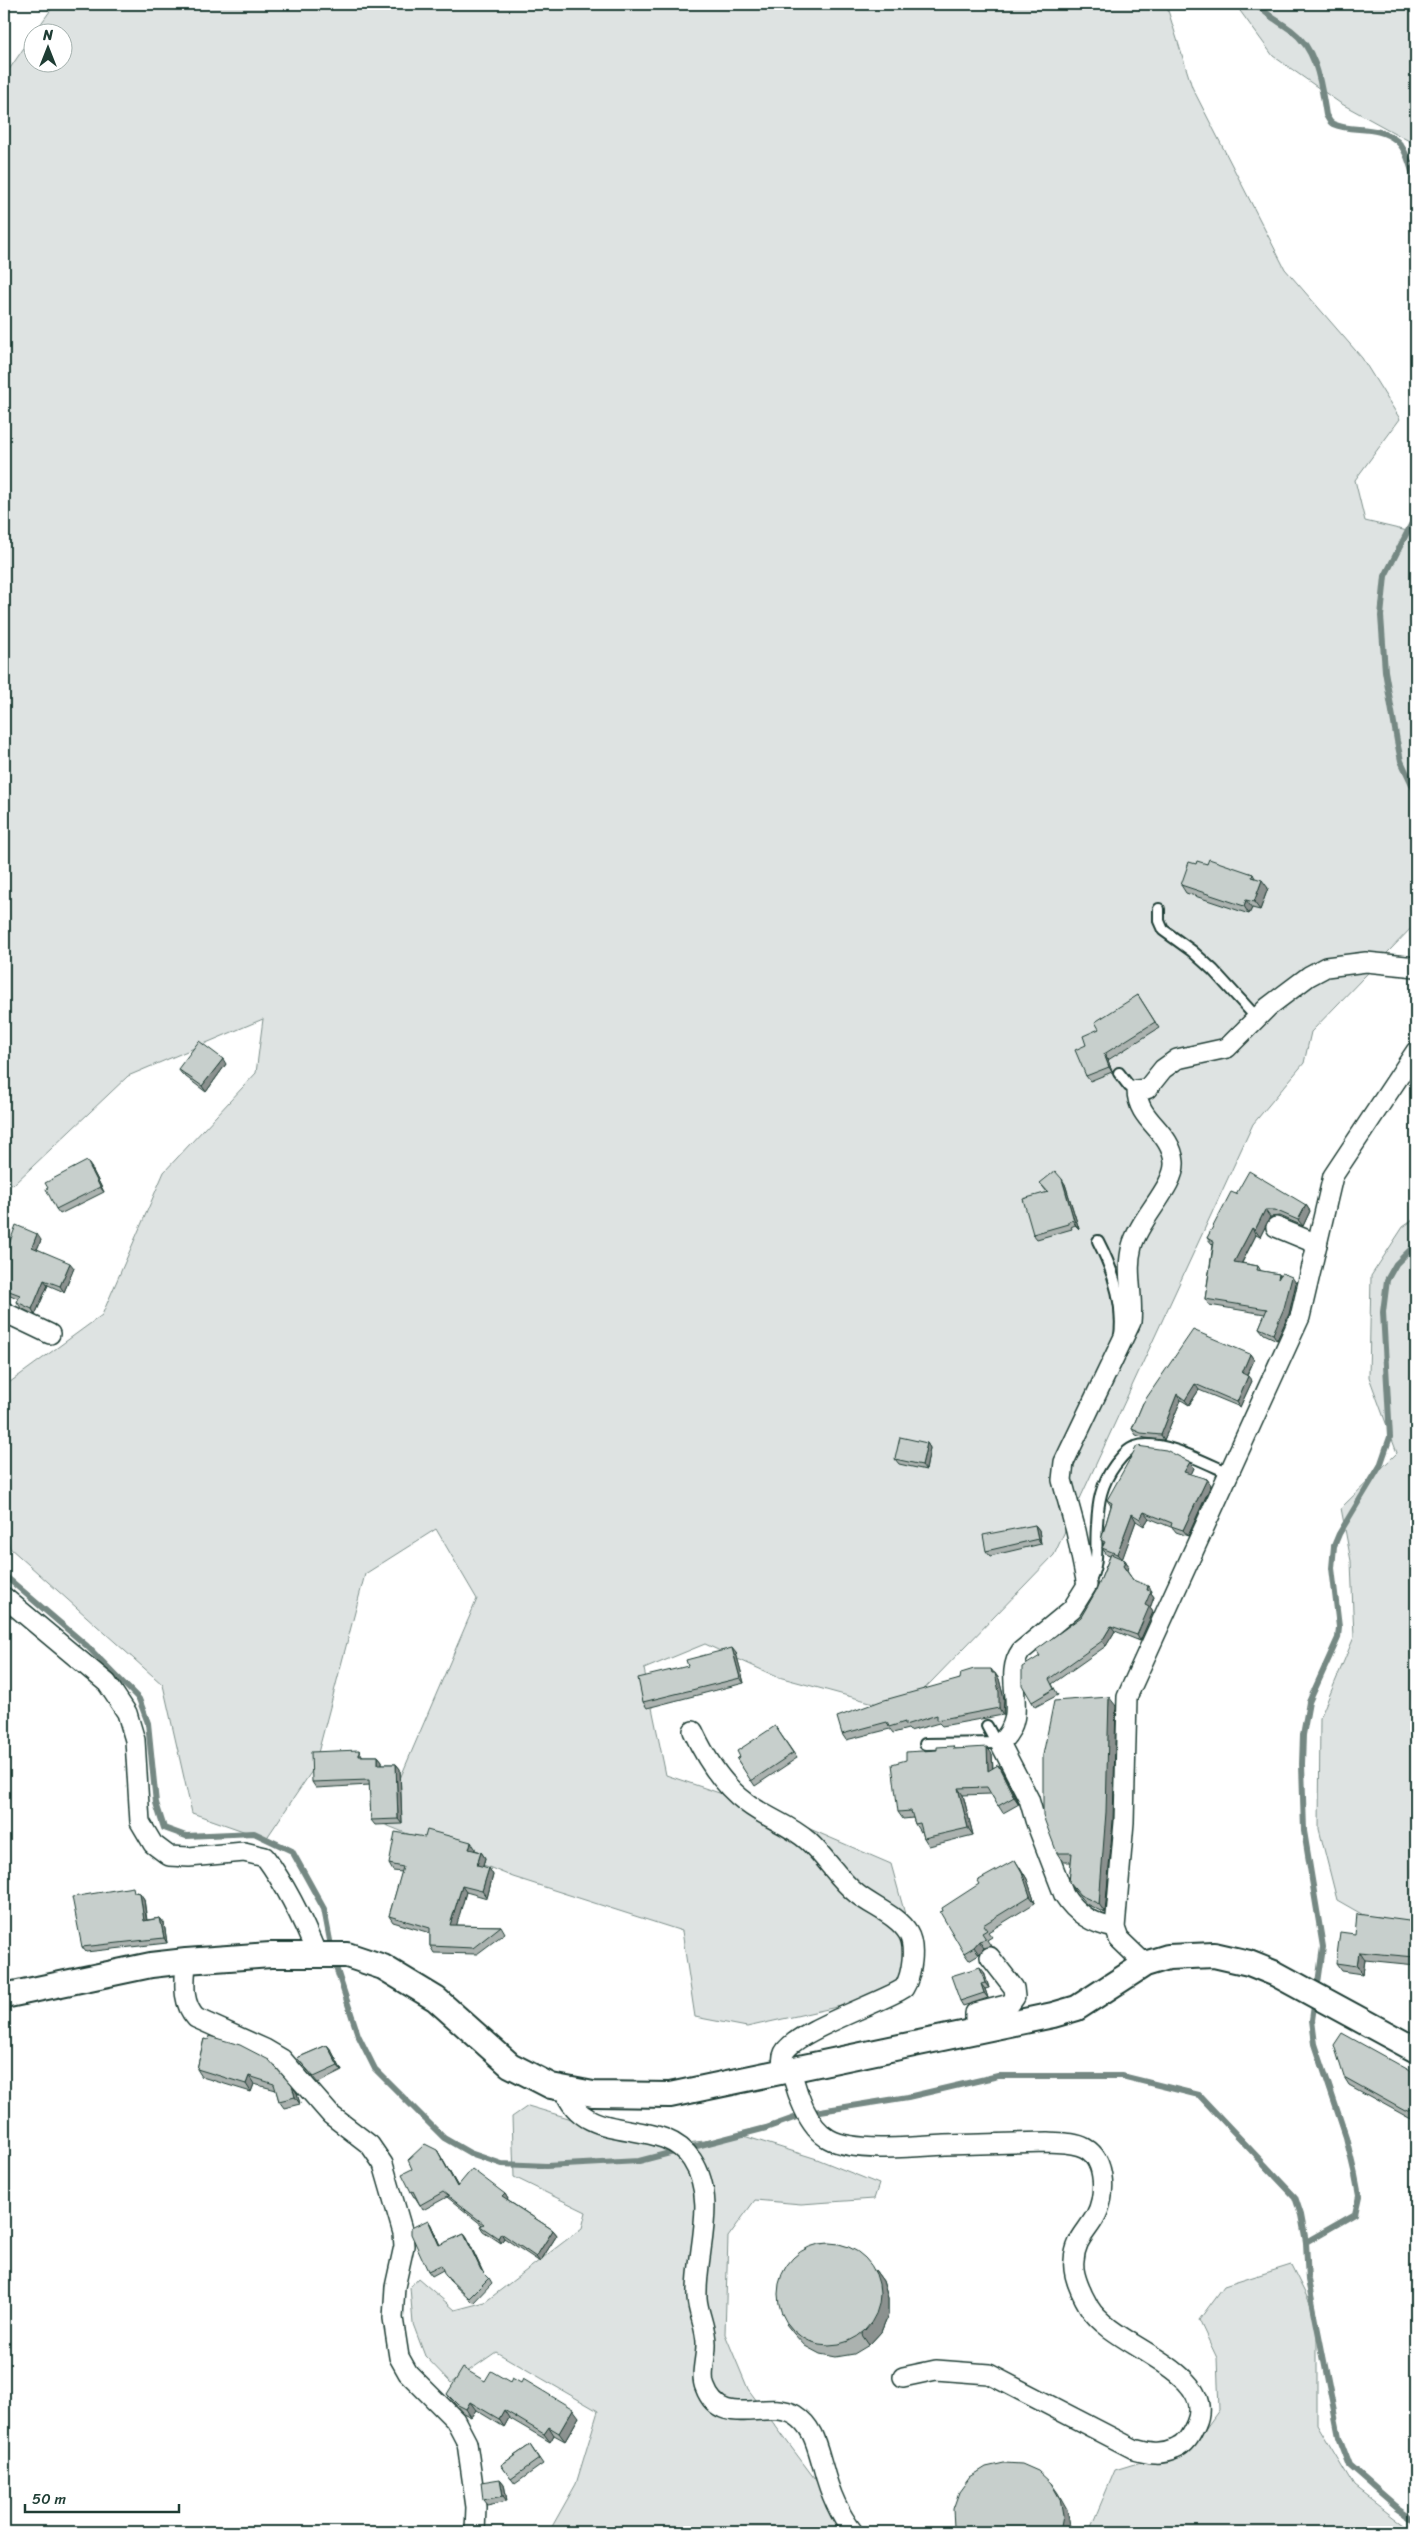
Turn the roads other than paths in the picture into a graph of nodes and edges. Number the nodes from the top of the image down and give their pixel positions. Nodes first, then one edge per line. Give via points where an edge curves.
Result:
1 (1159, 909) dead end
2 (1416, 967) edge
3 (1256, 1017) junction
4 (1416, 1051) edge
5 (1119, 1072) dead end
6 (1138, 1090) junction
7 (1276, 1227) dead end
8 (1098, 1241) dead end
9 (1317, 1244) junction
10 (4, 1312) edge
11 (50, 1334) dead end
12 (1118, 1346) junction
13 (1229, 1473) junction
14 (1087, 1585) junction
15 (4, 1596) edge
16 (987, 1726) dead end
17 (693, 1731) dead end
18 (1000, 1743) junction
19 (925, 1744) dead end
20 (1115, 1928) junction
21 (332, 1955) junction
22 (990, 1957) dead end
23 (186, 1961) junction
24 (1145, 1964) junction
25 (4, 1996) edge
26 (975, 2032) junction
27 (1416, 2050) edge
28 (788, 2071) junction
29 (564, 2089) junction
30 (904, 2377) dead end
31 (475, 2532) edge
32 (852, 2532) edge

1 - 3 lane via 1163,930 1213,970
2 - 3 street via 1366,962 1326,967 1297,984
3 - 6 street via 1227,1048 1177,1059 1163,1069 1147,1089
4 - 9 street via 1333,1176
5 - 6 lane via 1129,1086
6 - 12 street via 1140,1106 1164,1135 1174,1164 1169,1183 1141,1224 1132,1245 1129,1268 1133,1311
7 - 9 street
8 - 12 lane via 1116,1284 1120,1310
9 - 13 street via 1300,1317
10 - 11 street
12 - 14 street via 1062,1472
13 - 14 lane via 1160,1447 1135,1447 1127,1452 1106,1479 1100,1493 1095,1544 1097,1564
13 - 20 street via 1127,1697 1124,1822
14 - 18 street via 1072,1609 1021,1651 1016,1659 1016,1716
15 - 21 street via 107,1683 127,1713 135,1740 140,1822 153,1844 169,1856 244,1852 265,1857 280,1878 306,1929
16 - 18 lane
17 - 28 street via 712,1767 747,1804 810,1842 843,1882 902,1924 913,1943 908,1981 904,1988 795,2042 785,2051 782,2060
18 - 19 lane
18 - 20 street via 1029,1799 1070,1905 1088,1920
20 - 24 street via 1119,1939
21 - 23 street via 271,1955
21 - 29 street via 382,1967 436,1999 510,2065 551,2086
22 - 26 street via 1014,1988 1015,1997 1010,2004 975,2013
23 - 25 street via 151,1965
23 - 31 street via 185,1994 190,2011 196,2018 265,2048 282,2060 331,2116 370,2145 382,2164 403,2233 394,2318 399,2357 408,2373 454,2420 467,2443 476,2507
24 - 26 street via 1077,2008
24 - 27 street via 1168,1957 1214,1955 1250,1963
26 - 28 street
28 - 29 street via 670,2095 593,2094
28 - 30 street via 815,2126 829,2139 852,2146 888,2148 1048,2142 1086,2148 1095,2158 1100,2172 1103,2197 1095,2218 1077,2245 1073,2262 1078,2282 1089,2308 1103,2324 1141,2351 1167,2364 1187,2381 1199,2399 1198,2420 1191,2436 1180,2447 1164,2454 1149,2453 1117,2440 989,2374 936,2370
29 - 32 street via 575,2109 584,2116 602,2125 665,2137 679,2146 692,2161 705,2197 696,2279 706,2344 704,2387 718,2406 733,2412 776,2409 795,2415 808,2426 836,2505

